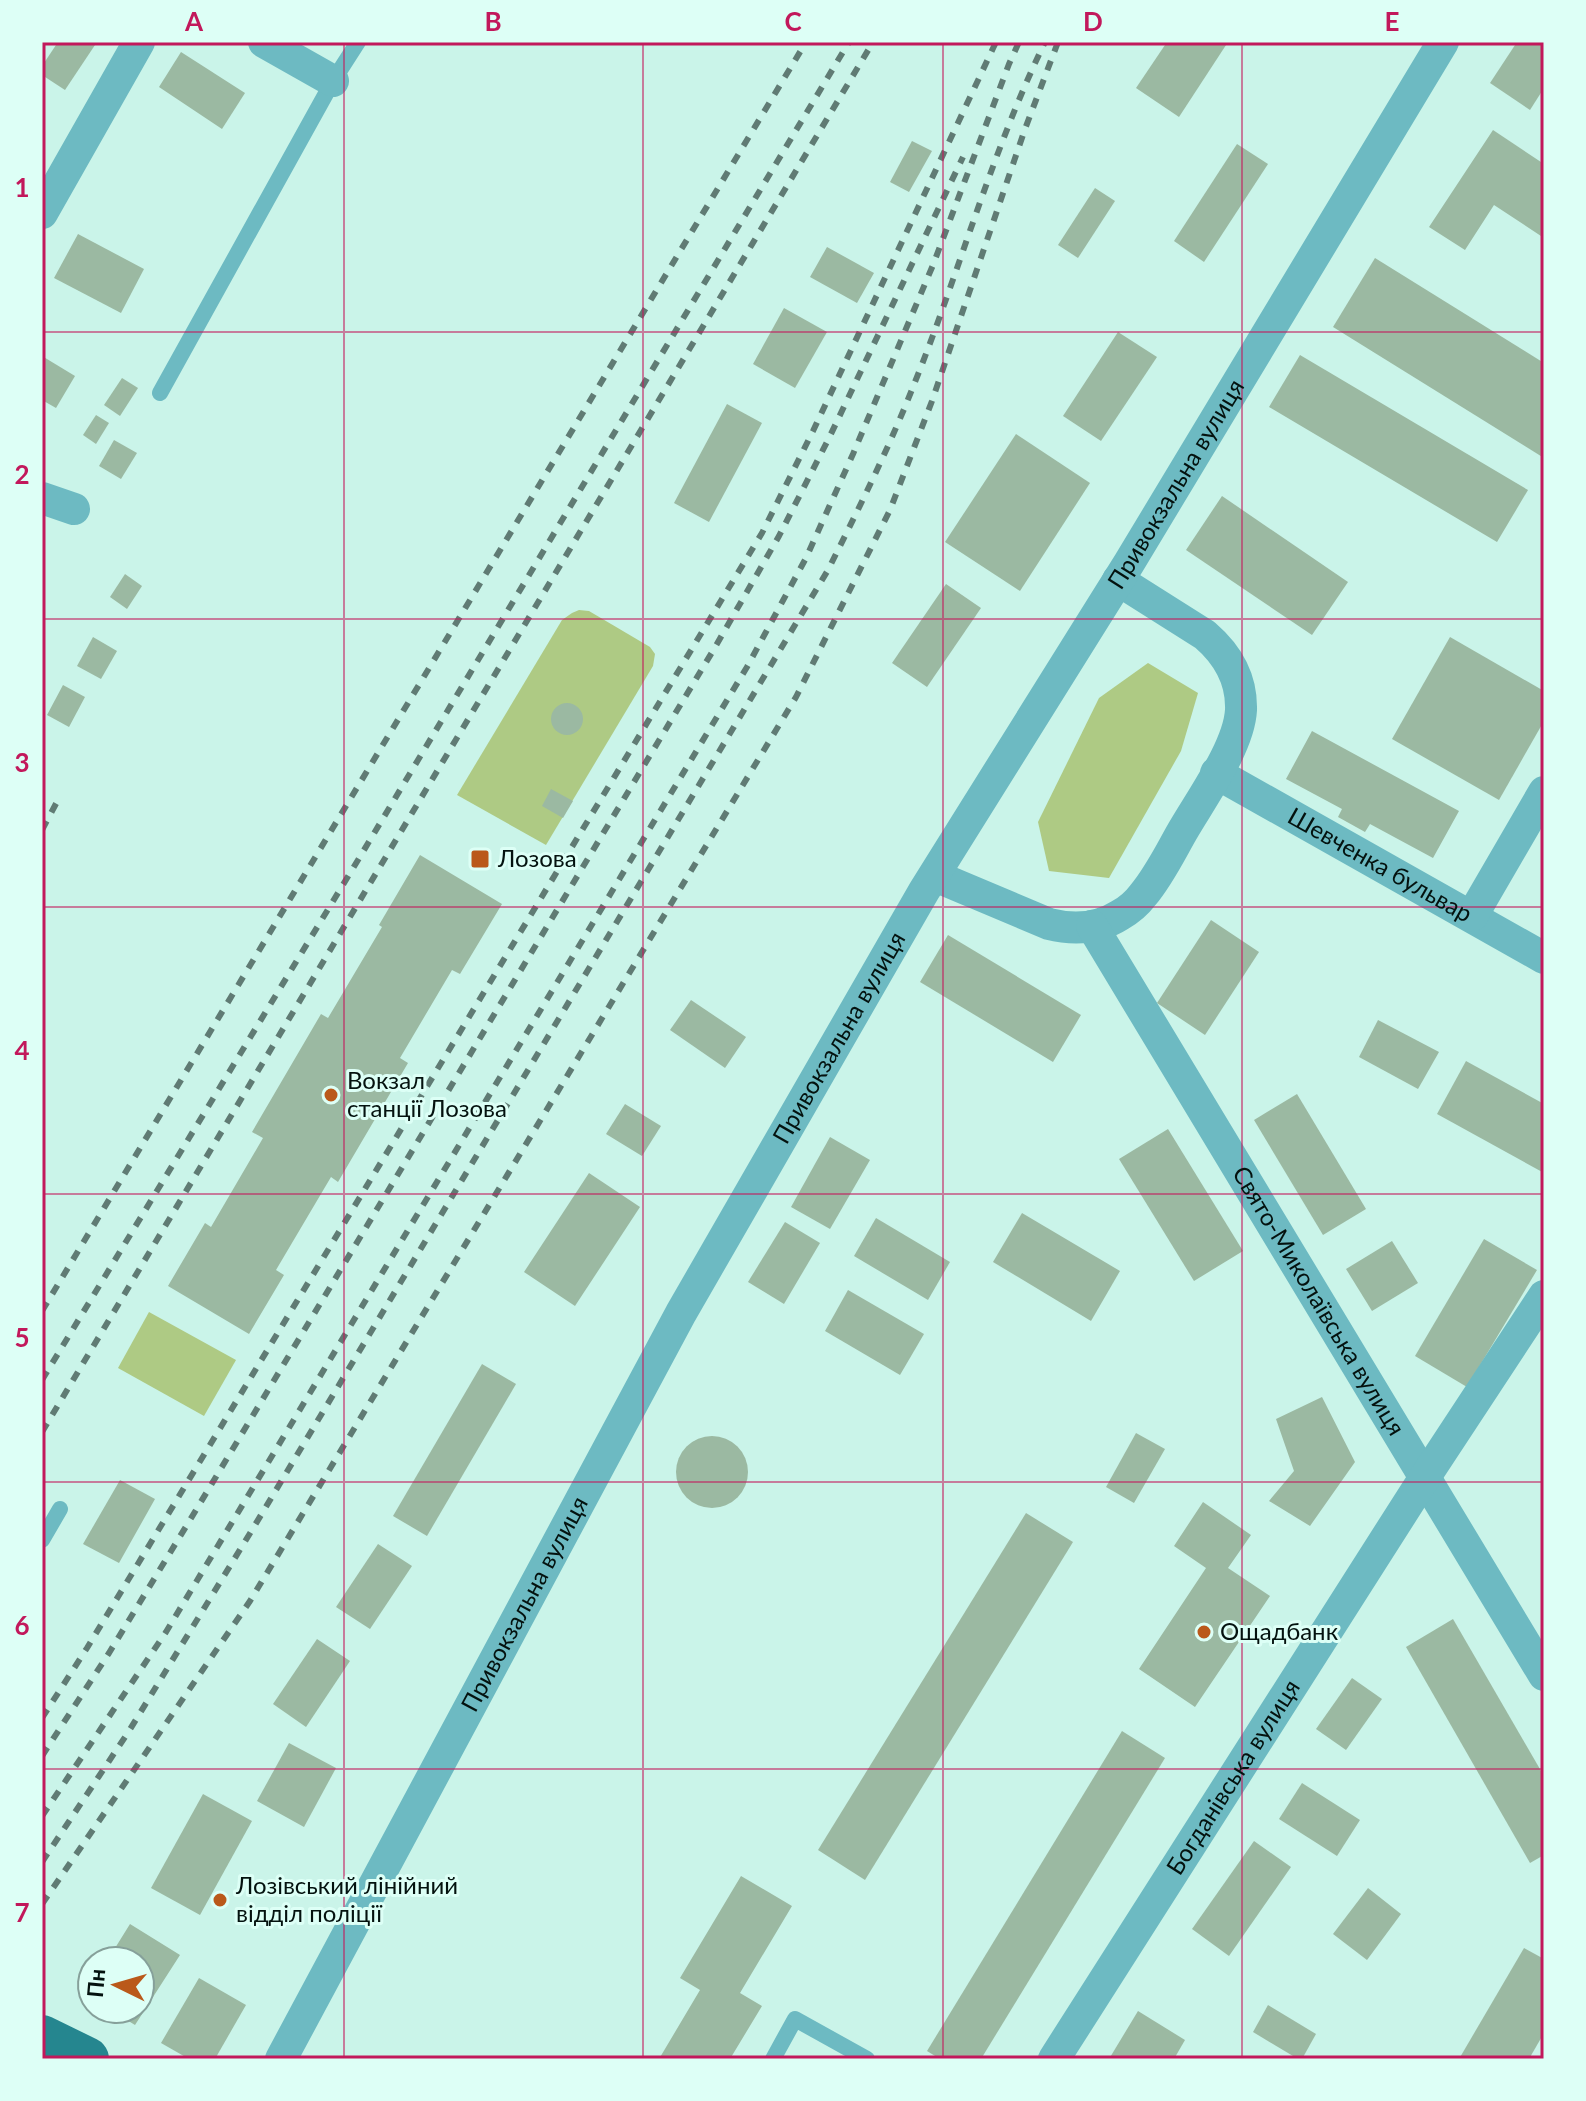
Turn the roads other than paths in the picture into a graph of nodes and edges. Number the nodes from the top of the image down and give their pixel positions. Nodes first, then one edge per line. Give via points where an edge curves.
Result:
1 (139, 42) edge
2 (264, 42) edge
3 (358, 42) edge
4 (1443, 42) edge
5 (333, 81) junction
6 (42, 213) edge
7 (160, 393) dead end
8 (42, 498) edge
9 (74, 509) dead end
10 (1118, 580) junction
11 (1216, 773) junction
12 (1544, 792) edge
13 (935, 876) junction
14 (1472, 916) junction
15 (1092, 926) junction
16 (1544, 958) edge
17 (1544, 1296) edge
18 (1425, 1477) junction
19 (60, 1509) dead end
20 (42, 1540) edge
21 (1544, 1675) edge
22 (42, 2037) edge
23 (87, 2059) edge
24 (281, 2059) edge
25 (773, 2059) edge
26 (867, 2059) edge
27 (1054, 2059) edge

1 - 6 street
2 - 5 street
3 - 5 lane
4 - 10 street, Привокзальна вулиця
5 - 7 lane
8 - 9 street
10 - 11 street via 1205,635 1232,668 1241,711
10 - 13 street, Привокзальна вулиця
11 - 14 street, Шевченка бульвар
11 - 15 street via 1141,898 1119,916
12 - 14 street
13 - 15 street via 1049,924
13 - 24 street, Привокзальна вулиця via 681,1313
14 - 16 street, Шевченка бульвар
15 - 18 street, Свято-Миколаївська вулиця
17 - 18 street, Богданівська вулиця
18 - 21 street, Свято-Миколаївська вулиця
18 - 27 street, Богданівська вулиця
19 - 20 lane
22 - 23 main road
25 - 26 lane via 795,2019

